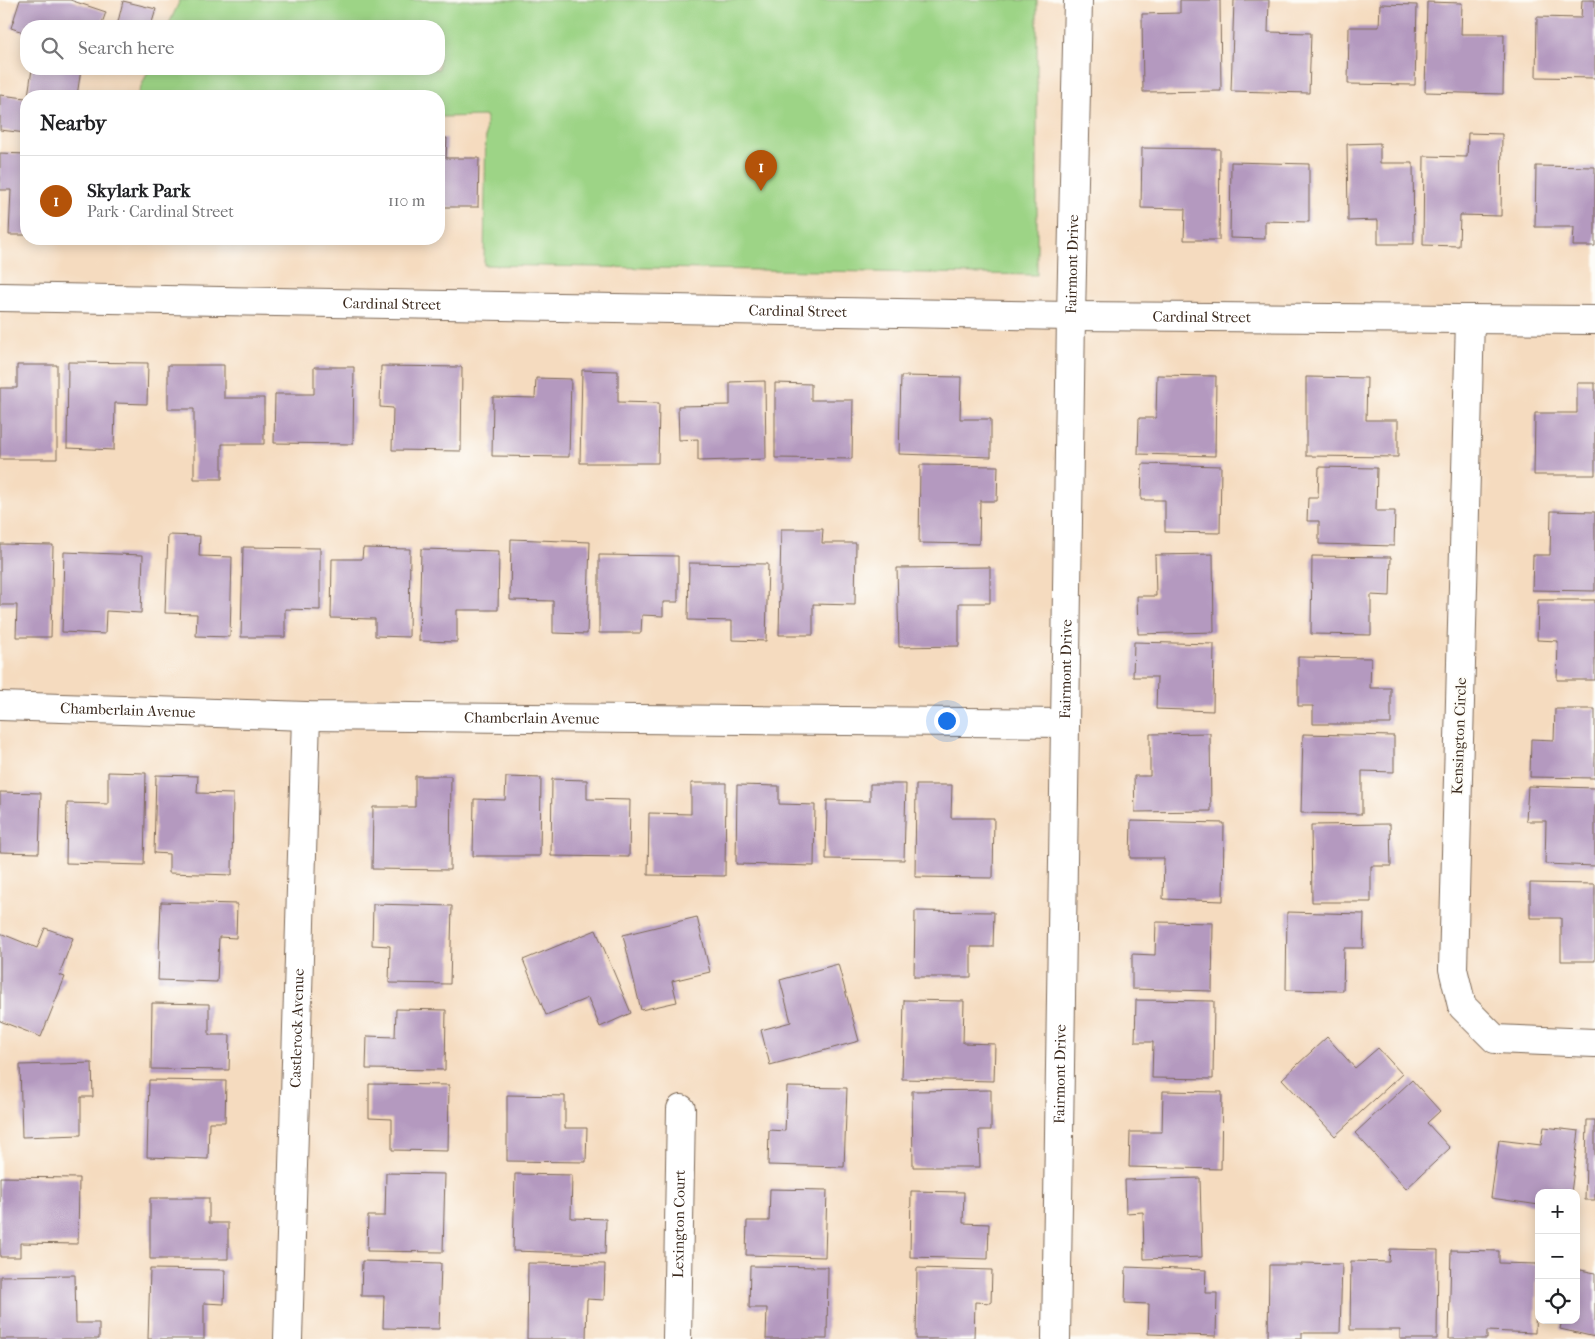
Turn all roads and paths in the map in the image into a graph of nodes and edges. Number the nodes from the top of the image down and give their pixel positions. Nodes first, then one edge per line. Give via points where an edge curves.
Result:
1 (1078, 0) edge
2 (0, 297) edge
3 (1071, 316) junction
4 (1470, 319) junction
5 (1595, 320) edge
6 (0, 706) edge
7 (306, 716) junction
8 (1065, 723) junction
9 (1595, 1043) edge
10 (681, 1109) dead end
11 (288, 1339) edge
12 (677, 1339) edge
13 (1056, 1339) edge

1 - 3 street, Fairmont Drive
2 - 3 street, Cardinal Street
3 - 4 street, Cardinal Street
3 - 8 street, Fairmont Drive
4 - 5 street, Cardinal Street
4 - 9 street, Kensington Circle via 1453,969 1462,1006 1495,1039
6 - 7 street, Chamberlain Avenue
7 - 8 street, Chamberlain Avenue
7 - 11 street, Castlerock Avenue
8 - 13 street, Fairmont Drive
10 - 12 street, Lexington Court

